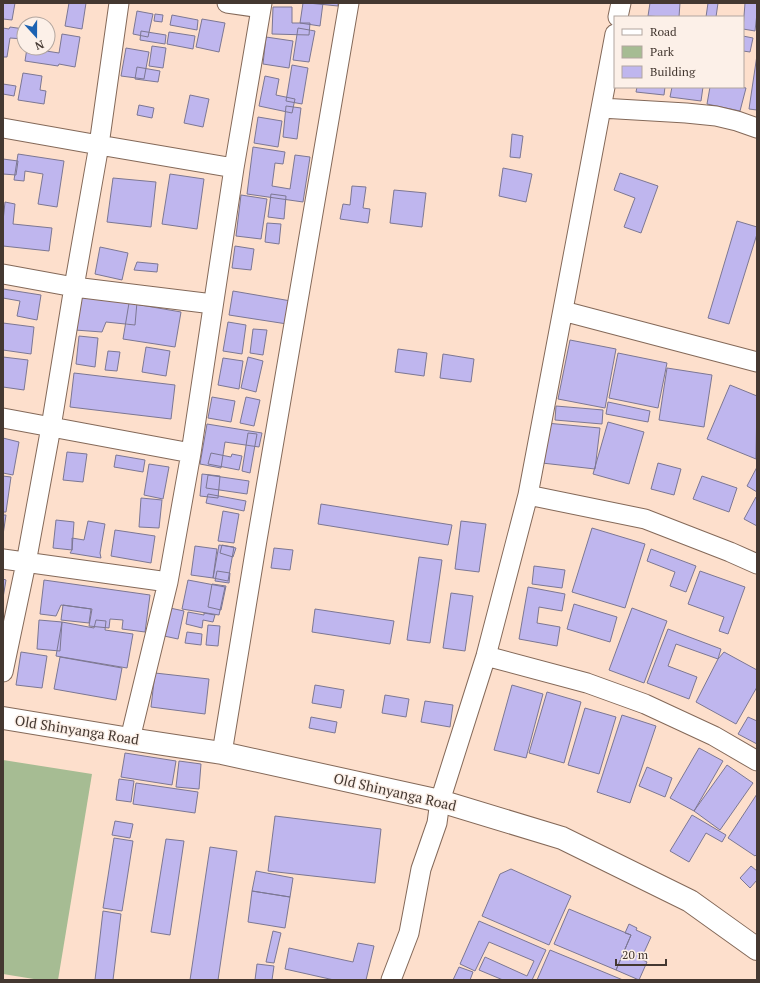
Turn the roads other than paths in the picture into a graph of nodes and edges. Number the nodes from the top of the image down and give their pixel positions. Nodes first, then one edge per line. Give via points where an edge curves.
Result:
1 (119, 3) edge
2 (227, 3) edge
3 (349, 3) edge
4 (621, 3) edge
5 (261, 5) edge
6 (618, 16) edge
7 (614, 39) edge
8 (601, 108) junction
9 (3, 128) edge
10 (757, 128) edge
11 (99, 145) junction
12 (234, 168) junction
13 (3, 274) edge
14 (74, 287) junction
15 (213, 304) junction
16 (563, 311) junction
17 (757, 362) edge
18 (3, 418) edge
19 (51, 427) junction
20 (191, 453) junction
21 (528, 495) junction
22 (3, 559) edge
23 (26, 563) junction
24 (757, 564) edge
25 (168, 582) junction
26 (486, 656) junction
27 (3, 672) edge
28 (3, 718) edge
29 (130, 739) junction
30 (222, 752) junction
31 (757, 761) edge
32 (440, 802) junction
33 (757, 950) edge
34 (391, 980) edge

1 - 11 street
2 - 5 street
3 - 30 street
4 - 6 street
5 - 12 street
7 - 8 street
8 - 10 street via 716,116
8 - 16 street
9 - 11 street
11 - 12 street
11 - 14 street
12 - 15 street
13 - 14 street
14 - 15 street
14 - 19 street
15 - 20 street
16 - 17 street
16 - 21 street
18 - 19 street
19 - 20 street
19 - 23 street
20 - 25 street
21 - 24 street via 645,519
21 - 26 street
22 - 23 street
23 - 25 street
23 - 27 street
25 - 29 street
26 - 31 street via 587,683 645,704 714,736
26 - 32 street
28 - 29 main road, Old Shinyanga Road
29 - 30 main road, Old Shinyanga Road
30 - 32 main road, Old Shinyanga Road
32 - 33 main road, Old Shinyanga Road via 562,838 690,901
32 - 34 street via 437,824 422,869 409,933

